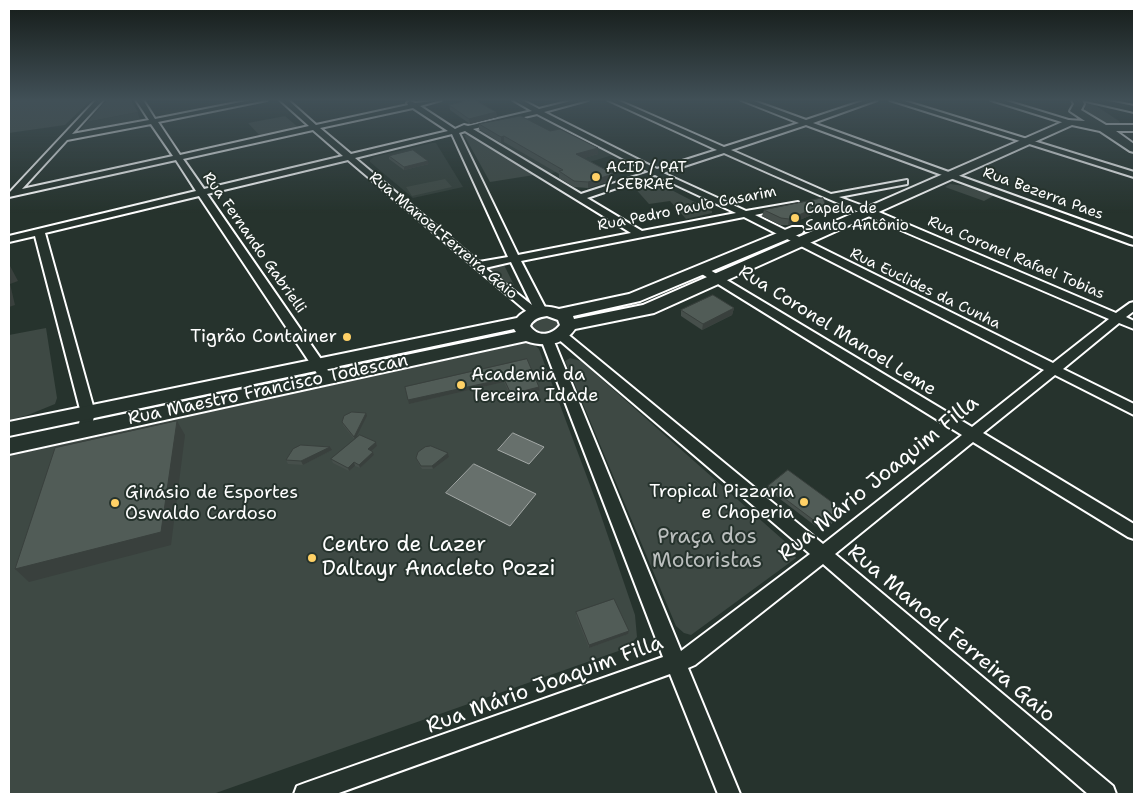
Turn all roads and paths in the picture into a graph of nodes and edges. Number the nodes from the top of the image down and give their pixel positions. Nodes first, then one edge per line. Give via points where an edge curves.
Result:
1 (163, 137) edge
2 (272, 137) edge
3 (328, 137) edge
4 (431, 137) edge
5 (458, 137) edge
6 (481, 137) edge
7 (588, 137) edge
8 (695, 137) edge
9 (760, 137) edge
10 (847, 137) edge
11 (1011, 137) edge
12 (1013, 137) edge
13 (1034, 137) edge
14 (65, 138) edge
15 (1027, 142) junction
16 (723, 150) junction
17 (351, 156) junction
18 (177, 158) junction
19 (932, 169) junction
20 (655, 172) junction
21 (951, 175) junction
22 (1134, 175) edge
23 (904, 182) junction
24 (201, 192) junction
25 (11, 196) edge
26 (831, 197) junction
27 (579, 198) junction
28 (851, 206) junction
29 (871, 212) junction
30 (744, 214) junction
31 (39, 231) junction
32 (638, 233) junction
33 (785, 235) junction
34 (9, 239) edge
35 (1134, 242) edge
36 (800, 243) junction
37 (514, 258) junction
38 (477, 266) junction
39 (701, 269) junction
40 (718, 279) junction
41 (1134, 305) edge
42 (1126, 321) edge
43 (545, 324) junction
44 (1053, 369) junction
45 (323, 371) junction
46 (1134, 410) edge
47 (87, 421) junction
48 (9, 429) edge
49 (971, 434) junction
50 (9, 446) edge
51 (1134, 532) edge
52 (823, 554) junction
53 (674, 663) junction
54 (305, 794) edge
55 (729, 794) edge
56 (1104, 794) edge

1 - 18 street, Rua Fernando Gabrielli
2 - 18 street
3 - 17 street, Rua Manoel Ferreira Gaio
4 - 17 street
5 - 37 street
6 - 27 street
7 - 20 street, Rua Euclides da Cunha
8 - 16 street, Rua Coronel Rafael Tobias
9 - 16 street
10 - 19 street, Rua Bezerra Paes
11 - 19 main road, Rua Maestro Francisco Todescan
12 - 15 street
13 - 15 main road, Rua Maestro Francisco Todescan
14 - 25 street
15 - 21 main road, Rua Maestro Francisco Todescan
15 - 22 street
16 - 20 street
16 - 26 street, Rua Coronel Rafael Tobias
17 - 24 street
17 - 38 street, Rua Manoel Ferreira Gaio
18 - 24 street, Rua Fernando Gabrielli
18 - 25 street
19 - 21 street, Rua Bezerra Paes
19 - 23 main road, Rua Maestro Francisco Todescan
20 - 27 street
20 - 30 street, Rua Euclides da Cunha
21 - 29 main road, Rua Maestro Francisco Todescan
21 - 35 street, Rua Bezerra Paes
23 - 26 street, Rua Pedro Paulo Casarim
23 - 28 main road, Rua Maestro Francisco Todescan
24 - 31 street
24 - 45 street, Rua Fernando Gabrielli
26 - 28 street, Rua Coronel Rafael Tobias
26 - 30 street, Rua Pedro Paulo Casarim
27 - 32 street
28 - 29 street, Rua Coronel Rafael Tobias
28 - 33 main road, Rua Maestro Francisco Todescan
29 - 36 main road, Rua Maestro Francisco Todescan
29 - 42 street, Rua Coronel Rafael Tobias
30 - 32 street, Rua Pedro Paulo Casarim
30 - 33 street, Rua Euclides da Cunha
31 - 34 street
31 - 47 street
32 - 37 street, Rua Pedro Paulo Casarim
33 - 36 street, Rua Euclides da Cunha
33 - 39 main road, Rua Maestro Francisco Todescan
36 - 40 main road, Rua Maestro Francisco Todescan
36 - 44 street, Rua Euclides da Cunha
37 - 38 street, Rua Pedro Paulo Casarim
37 - 43 street
38 - 43 street, Rua Manoel Ferreira Gaio
39 - 40 street, Rua Coronel Manoel Leme
39 - 43 main road, Rua Maestro Francisco Todescan via 634,298
40 - 43 main road, Rua Maestro Francisco Todescan via 648,310
40 - 49 street, Rua Coronel Manoel Leme
41 - 42 street, Rua Mário Joaquim Filla
42 - 44 street, Rua Mário Joaquim Filla
43 - 45 main road, Rua Maestro Francisco Todescan
43 - 52 street, Rua Manoel Ferreira Gaio
43 - 53 street
44 - 46 street, Rua Euclides da Cunha
44 - 49 street, Rua Mário Joaquim Filla
45 - 47 main road, Rua Maestro Francisco Todescan
47 - 48 main road, Rua Maestro Francisco Todescan
47 - 50 main road, Rua Maestro Francisco Todescan
49 - 51 street, Rua Coronel Manoel Leme
49 - 52 street, Rua Mário Joaquim Filla
52 - 53 street, Rua Mário Joaquim Filla via 688,658
52 - 56 street, Rua Manoel Ferreira Gaio
53 - 54 street, Rua Mário Joaquim Filla
53 - 55 street

